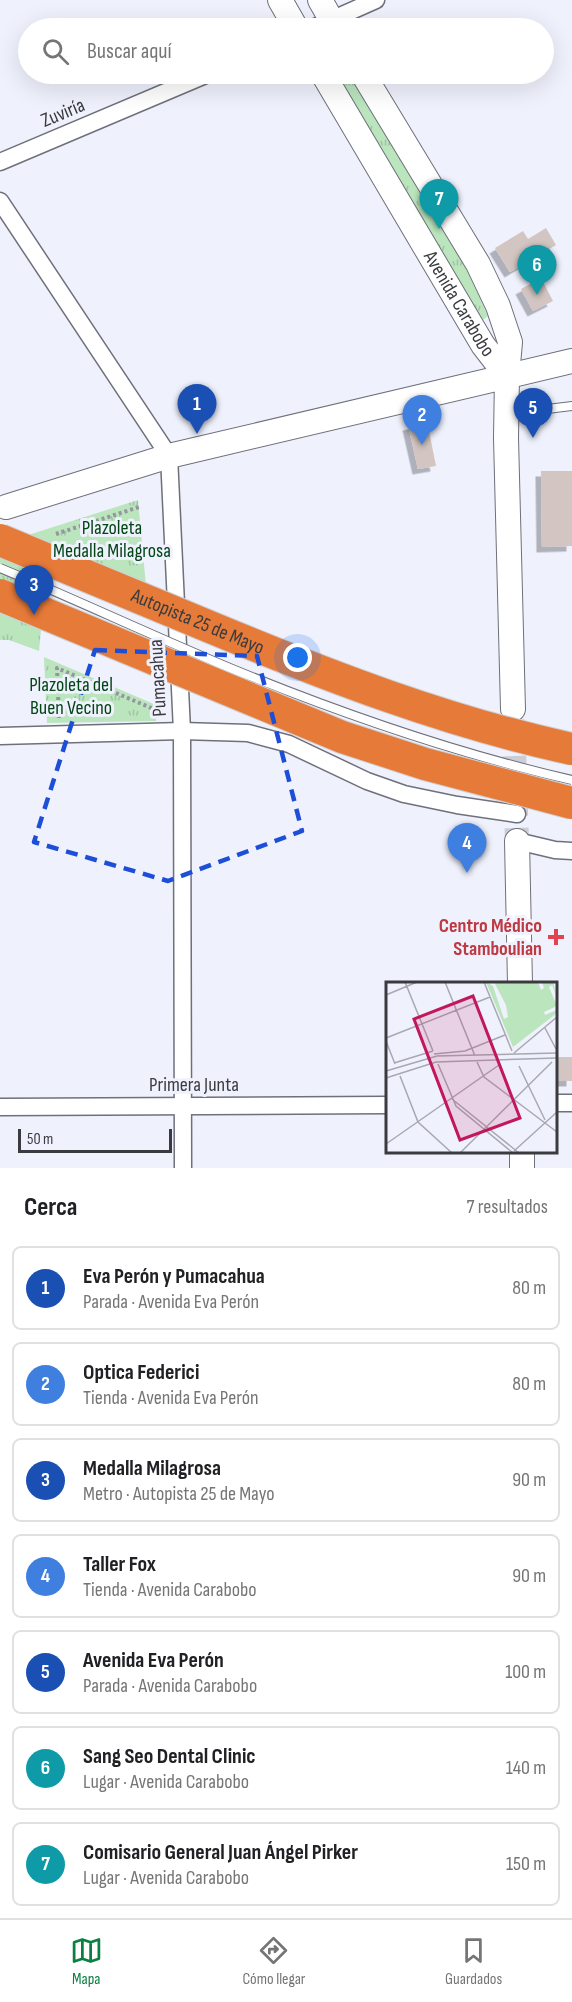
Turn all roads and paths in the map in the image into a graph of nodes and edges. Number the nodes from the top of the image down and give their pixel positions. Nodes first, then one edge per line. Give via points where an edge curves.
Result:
1 (280, 0) edge
2 (376, 0) edge
3 (290, 18) edge
4 (328, 18) edge
5 (184, 84) edge
6 (329, 84) edge
7 (369, 84) edge
8 (0, 162) edge
9 (0, 201) edge
10 (572, 361) edge
11 (507, 376) junction
12 (572, 406) edge
13 (507, 414) junction
14 (169, 456) junction
15 (6, 507) dead end
16 (139, 507) dead end
17 (0, 540) edge
18 (62, 540) dead end
19 (0, 567) edge
20 (0, 595) edge
21 (513, 709) tunnel mouth
22 (156, 710) dead end
23 (59, 723) dead end
24 (182, 730) junction
25 (0, 736) edge
26 (572, 749) edge
27 (572, 780) edge
28 (572, 803) edge
29 (517, 814) dead end
30 (517, 841) joint
31 (572, 851) edge
32 (520, 982) edge
33 (386, 1104) edge
34 (182, 1106) junction
35 (0, 1107) edge
36 (183, 1168) edge

1 - 3 main road
2 - 4 street
5 - 8 street, Zuviría
6 - 11 main road, Avenida Carabobo via 483,345
7 - 11 main road, Avenida Carabobo via 478,264 498,306 510,342
9 - 14 street
10 - 11 main road
11 - 13 main road, Avenida Carabobo
11 - 14 main road
12 - 13 lane
13 - 21 main road, Avenida Carabobo
14 - 15 main road
14 - 24 street, Pumacahua
16 - 18 path via 52,536
17 - 26 highway, Autopista 25 de Mayo, bridge via 361,688 438,714
19 - 27 lane, bridge via 229,668 385,728 505,765
20 - 28 highway, bridge via 342,737 425,764
22 - 23 path via 57,668
24 - 25 street
24 - 29 street via 248,733 289,744 404,794
24 - 34 street, Pumacahua
30 - 31 street
30 - 32 main road
33 - 34 street, Primera Junta
34 - 35 street, Primera Junta
34 - 36 street, Pumacahua

